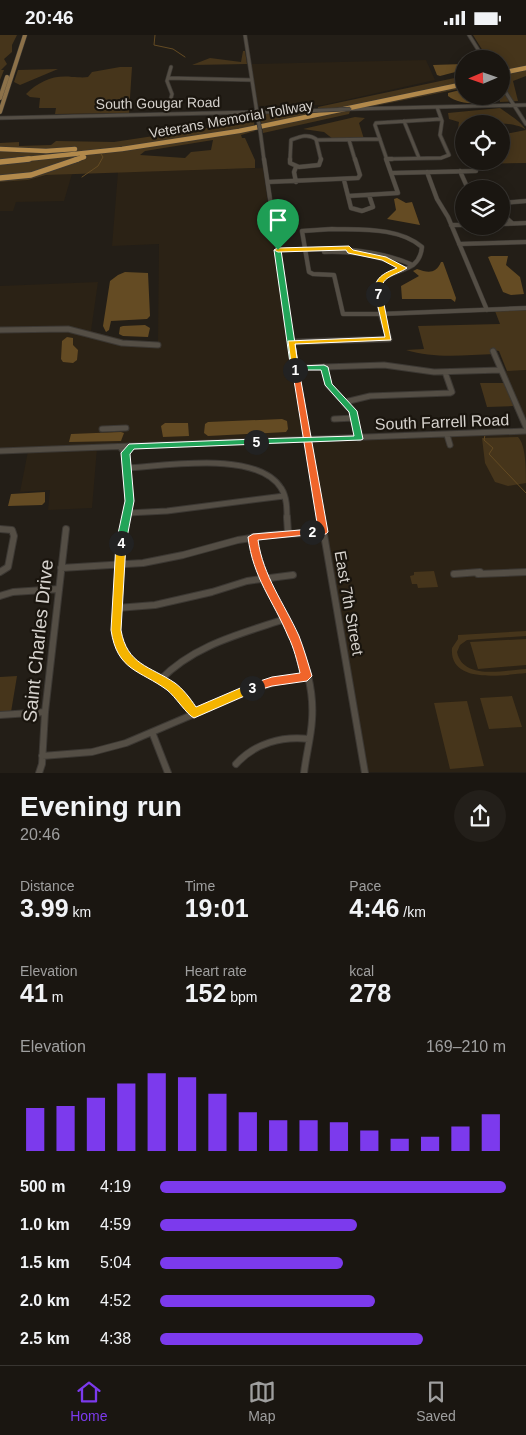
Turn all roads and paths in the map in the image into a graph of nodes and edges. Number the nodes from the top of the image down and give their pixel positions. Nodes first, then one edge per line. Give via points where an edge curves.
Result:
1 (21, 35) edge
2 (25, 35) edge
3 (246, 35) edge
4 (469, 35) edge
5 (478, 50) edge
6 (171, 67) dead end
7 (526, 69) edge
8 (11, 72) junction
9 (510, 72) edge
10 (168, 78) junction
11 (252, 80) junction
12 (455, 84) edge
13 (455, 84) edge
14 (0, 99) edge
15 (510, 100) edge
16 (526, 105) edge
17 (514, 106) junction
18 (435, 107) junction
19 (257, 111) junction
20 (0, 112) edge
21 (168, 114) junction
22 (0, 118) edge
23 (441, 118) junction
24 (404, 121) junction
25 (526, 124) edge
26 (380, 139) junction
27 (349, 140) junction
28 (317, 142) junction
29 (121, 145) junction
30 (127, 148) junction
31 (0, 149) edge
32 (419, 158) junction
33 (387, 159) junction
34 (0, 161) edge
35 (298, 167) junction
36 (460, 171) junction
37 (476, 171) dead end
38 (392, 173) junction
39 (427, 173) junction
40 (0, 178) edge
41 (344, 180) junction
42 (464, 180) edge
43 (268, 181) junction
44 (298, 182) junction
45 (369, 195) junction
46 (348, 196) junction
47 (526, 200) edge
48 (510, 201) edge
49 (512, 223) edge
50 (526, 223) edge
51 (452, 225) joint
52 (526, 242) edge
53 (459, 244) junction
54 (350, 250) junction
55 (305, 251) junction
56 (278, 252) junction
57 (413, 265) junction
58 (403, 268) junction
59 (526, 308) edge
60 (487, 310) junction
61 (383, 313) junction
62 (0, 330) edge
63 (290, 342) junction
64 (158, 345) dead end
65 (493, 351) dead end
66 (324, 367) junction
67 (295, 368) junction
68 (502, 370) junction
69 (445, 372) junction
70 (344, 402) junction
71 (354, 418) junction
72 (334, 419) dead end
73 (526, 427) edge
74 (126, 428) dead end
75 (102, 429) dead end
76 (526, 431) edge
77 (447, 435) junction
78 (358, 439) junction
79 (308, 441) junction
80 (450, 445) dead end
81 (132, 446) junction
82 (120, 447) junction
83 (0, 451) edge
84 (125, 453) junction
85 (126, 468) junction
86 (284, 496) junction
87 (128, 513) junction
88 (0, 529) edge
89 (66, 529) dead end
90 (323, 532) junction
91 (288, 533) junction
92 (253, 537) junction
93 (119, 565) junction
94 (61, 568) junction
95 (0, 572) edge
96 (526, 572) edge
97 (454, 574) dead end
98 (293, 575) dead end
99 (263, 578) junction
100 (59, 589) junction
101 (0, 596) edge
102 (117, 608) junction
103 (284, 619) junction
104 (307, 676) junction
105 (160, 680) junction
106 (45, 712) junction
107 (194, 713) junction
108 (0, 715) edge
109 (152, 732) junction
110 (309, 739) junction
111 (42, 756) junction
112 (236, 764) dead end
113 (39, 773) edge
114 (168, 773) edge
115 (304, 773) edge
116 (365, 773) edge

1 - 8 main road
2 - 8 main road
3 - 11 street, East 7th Street
4 - 5 street
6 - 10 street
7 - 9 highway
8 - 14 main road
8 - 20 main road
10 - 11 street
10 - 21 street via 172,94
11 - 19 street, East 7th Street
12 - 29 highway, Veterans Memorial Tollway via 237,128
13 - 30 highway, Veterans Memorial Tollway via 238,131
15 - 17 street
16 - 17 street, South Gougar Road
17 - 18 street, South Gougar Road
17 - 25 street
18 - 19 street, South Gougar Road, bridge
18 - 23 street
19 - 21 street, South Gougar Road
19 - 43 street, East 7th Street, bridge
21 - 22 street, South Gougar Road
23 - 24 street
23 - 32 street via 440,133 449,155
24 - 26 street via 376,123
24 - 32 street
26 - 27 street
26 - 33 street
27 - 28 street
27 - 41 street via 360,175 355,180
28 - 35 street via 320,164
28 - 35 street via 307,135 291,140 290,162
29 - 31 highway via 46,151
29 - 34 highway, Veterans Memorial Tollway
30 - 34 highway, Veterans Memorial Tollway
30 - 40 highway via 73,159 31,175
32 - 33 street
33 - 38 street
35 - 44 street
36 - 37 street
36 - 39 street
36 - 42 street
38 - 39 street
38 - 45 street via 398,193
39 - 51 street
41 - 44 street
41 - 46 street
43 - 44 street
43 - 56 street, East 7th Street
45 - 46 street
45 - 46 street via 373,207 367,211 351,208
47 - 48 street
49 - 50 street
51 - 53 street
52 - 53 street
53 - 60 street
54 - 55 street
54 - 57 street via 383,252
54 - 58 street via 384,258
55 - 56 street
55 - 57 street via 303,231 360,229 398,234 413,240 422,253
55 - 61 street via 310,273 334,275 343,314
56 - 63 street, East 7th Street
57 - 58 street
58 - 61 street via 378,283
59 - 60 street
60 - 61 street
61 - 63 street via 389,339
62 - 64 street via 68,329 122,343
63 - 67 street, East 7th Street
65 - 68 street
66 - 67 street
66 - 69 street via 384,365
66 - 70 street via 328,385
67 - 79 street, East 7th Street
68 - 69 street
68 - 73 street
69 - 70 street via 450,393 370,396
70 - 71 street
71 - 72 street
71 - 78 street
74 - 75 street
76 - 77 street, South Farrell Road
77 - 78 street, South Farrell Road
77 - 80 street
78 - 79 street, South Farrell Road
79 - 81 street, South Farrell Road
79 - 90 street, East 7th Street
81 - 82 street, South Farrell Road
81 - 84 street
82 - 83 street, South Farrell Road
82 - 84 street
84 - 85 street
85 - 86 street via 232,463 268,475
85 - 87 street via 130,490
86 - 87 street
86 - 91 street
87 - 93 street
88 - 95 street via 12,530 14,536 8,567
89 - 94 street, Saint Charles Drive
90 - 91 street
90 - 116 street, East 7th Street
91 - 92 street
92 - 93 street via 163,560
92 - 99 street
93 - 94 street
93 - 102 street
94 - 100 street, Saint Charles Drive
96 - 97 street
98 - 99 street
99 - 102 street via 175,601
99 - 103 street
100 - 101 street
100 - 106 street, Saint Charles Drive
102 - 105 street via 116,630 123,653 131,663
103 - 104 street
103 - 105 street via 196,651 175,664
104 - 107 street via 253,687
104 - 110 street via 312,717
105 - 107 street via 179,693
106 - 108 street
106 - 111 street, Saint Charles Drive
107 - 109 street
109 - 111 street via 99,751
109 - 114 street
110 - 112 street via 296,737 271,742 242,755
110 - 115 street
111 - 113 street, Saint Charles Drive

